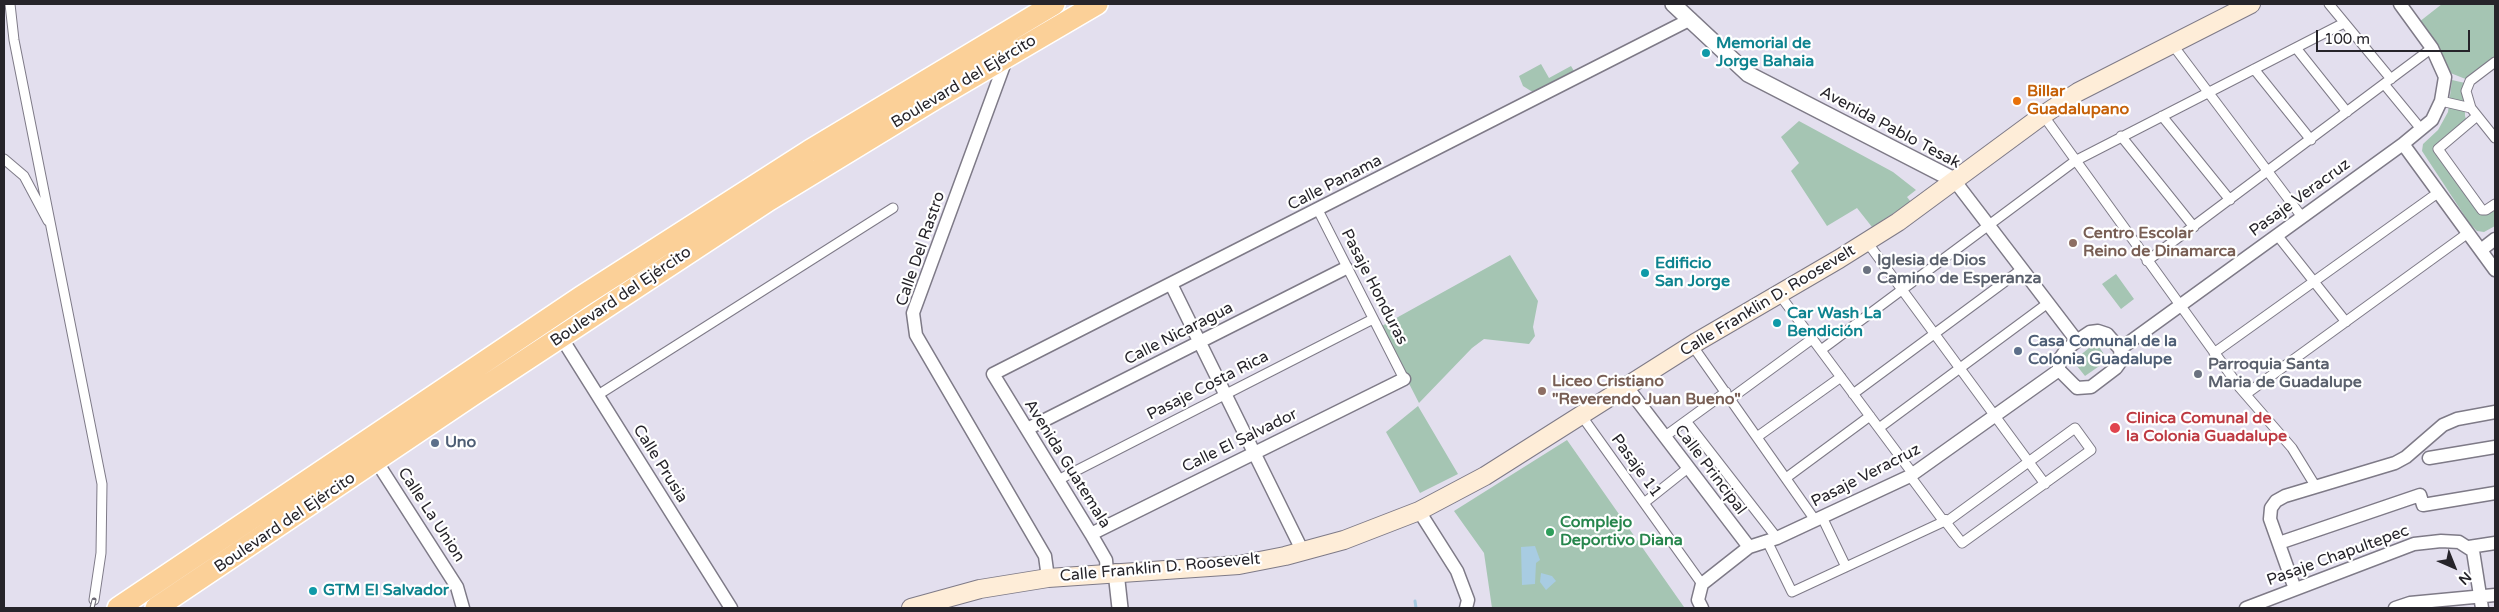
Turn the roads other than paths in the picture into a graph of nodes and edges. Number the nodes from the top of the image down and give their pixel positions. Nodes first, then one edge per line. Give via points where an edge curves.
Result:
1 (10, 4) edge
2 (1054, 4) edge
3 (1081, 4) edge
4 (1097, 4) edge
5 (1673, 4) edge
6 (2251, 4) edge
7 (2329, 4) edge
8 (2400, 4) edge
9 (1691, 19) junction
10 (2344, 23) junction
11 (1041, 36) junction
12 (2172, 44) junction
13 (2296, 48) junction
14 (2432, 48) junction
15 (1008, 55) junction
16 (2495, 62) edge
17 (2254, 69) junction
18 (2388, 82) junction
19 (934, 87) junction
20 (2208, 92) junction
21 (2441, 101) junction
22 (905, 104) junction
23 (2347, 112) junction
24 (2474, 112) junction
25 (2043, 115) junction
26 (2162, 116) junction
27 (2421, 129) junction
28 (2121, 136) junction
29 (2495, 138) edge
30 (2311, 140) junction
31 (2403, 144) junction
32 (4, 159) edge
33 (2075, 161) junction
34 (2268, 172) junction
35 (1954, 180) junction
36 (2439, 192) junction
37 (2230, 200) junction
38 (2495, 204) edge
39 (893, 208) dead end
40 (1318, 210) junction
41 (2302, 217) junction
42 (1988, 225) junction
43 (2194, 227) junction
44 (54, 230) junction
45 (2468, 233) junction
46 (2277, 235) junction
47 (2495, 239) edge
48 (1867, 242) junction
49 (2481, 250) junction
50 (2147, 261) junction
51 (1346, 268) junction
52 (2022, 269) junction
53 (2495, 270) edge
54 (2315, 282) junction
55 (1171, 284) junction
56 (1902, 289) junction
57 (1779, 294) junction
58 (2048, 303) junction
59 (2180, 306) junction
60 (1373, 319) junction
61 (2346, 322) junction
62 (1935, 333) junction
63 (561, 337) junction
64 (1812, 338) junction
65 (2077, 341) junction
66 (1200, 342) junction
67 (1692, 345) junction
68 (2120, 349) junction
69 (1820, 350) junction
70 (2214, 353) junction
71 (1960, 368) junction
72 (2059, 370) junction
73 (993, 374) joint
74 (1840, 377) junction
75 (1404, 379) joint
76 (1627, 387) junction
77 (1225, 394) junction
78 (1853, 394) junction
79 (2246, 394) junction
80 (598, 395) junction
81 (1728, 396) junction
82 (2495, 412) edge
83 (405, 414) junction
84 (1581, 415) junction
85 (1870, 416) junction
86 (1996, 416) junction
87 (1686, 421) junction
88 (1879, 428) junction
89 (1026, 429) junction
90 (416, 434) junction
91 (1664, 437) junction
92 (1757, 438) junction
93 (2495, 447) edge
94 (357, 448) junction
95 (1254, 452) junction
96 (2429, 458) dead end
97 (2029, 463) junction
98 (369, 466) junction
99 (1688, 468) junction
100 (1911, 475) junction
101 (1786, 478) junction
102 (1058, 480) junction
103 (2044, 484) junction
104 (2316, 487) junction
105 (2495, 493) edge
106 (1644, 503) junction
107 (1419, 511) junction
108 (1819, 518) junction
109 (1945, 521) junction
110 (1091, 534) junction
111 (1772, 539) junction
112 (2495, 543) edge
113 (2279, 544) junction
114 (1749, 547) junction
115 (2469, 547) junction
116 (1303, 552) junction
117 (1846, 567) junction
118 (1111, 572) junction
119 (1048, 578) junction
120 (1702, 584) junction
121 (2295, 589) junction
122 (2495, 595) edge
123 (94, 600) dead end
124 (2481, 603) edge
125 (118, 608) edge
126 (156, 608) edge
127 (463, 608) edge
128 (731, 608) edge
129 (911, 608) edge
130 (1120, 608) edge
131 (1466, 608) edge
132 (1702, 608) edge
133 (2246, 608) edge
134 (2395, 608) edge

1 - 44 street via 14,40
2 - 19 highway, Boulevard del Ejército
3 - 11 highway via 1050,23
4 - 11 highway, Boulevard del Ejército
5 - 9 street, Avenida Pablo Tesak
6 - 12 main road, Calle Franklin D. Roosevelt
7 - 10 street
8 - 14 street
9 - 35 street, Avenida Pablo Tesak via 1748,74
9 - 40 street, Calle Panama
10 - 13 street
10 - 18 street
11 - 15 highway, Boulevard del Ejército
12 - 20 street
12 - 25 main road, Calle Franklin D. Roosevelt via 2078,92
13 - 17 street
13 - 23 street
14 - 18 street
14 - 21 street via 2445,77
15 - 19 highway, Boulevard del Ejército
15 - 119 street, Calle Del Rastro via 913,313 916,335 1045,556
16 - 24 street via 2467,85
17 - 20 street
17 - 30 street
18 - 23 street
18 - 27 street
19 - 22 highway, Boulevard del Ejército
20 - 26 street
20 - 34 street
21 - 24 street
21 - 27 street, Pasaje Veracruz via 2432,120
22 - 63 highway, Boulevard del Ejército via 769,200
22 - 83 highway, Boulevard del Ejército via 581,297
23 - 30 street
24 - 29 street
24 - 38 street via 2438,149 2482,210
25 - 33 street
25 - 35 main road, Calle Franklin D. Roosevelt
26 - 28 street
26 - 37 street
27 - 31 street, Pasaje Veracruz
28 - 33 street
28 - 43 street
30 - 34 street
31 - 36 street
31 - 41 street, Pasaje Veracruz
32 - 44 street via 24,176
33 - 42 street
33 - 50 street
34 - 37 street
34 - 41 street
35 - 42 street, Avenida Pablo Tesak
35 - 48 main road, Calle Franklin D. Roosevelt
36 - 45 street
36 - 54 street
37 - 43 street
39 - 80 street
40 - 51 street, Pasaje Honduras
40 - 55 street, Calle Panama
41 - 46 street, Pasaje Veracruz
42 - 52 street, Avenida Pablo Tesak
42 - 56 street
43 - 50 street
44 - 123 street via 102,484 101,553
45 - 49 street
45 - 61 street
46 - 54 street
46 - 59 street, Pasaje Veracruz
47 - 49 street
48 - 56 street
48 - 57 main road, Calle Franklin D. Roosevelt
49 - 53 street
50 - 59 street
51 - 60 street, Pasaje Honduras
51 - 66 street, Calle Nicaragua
52 - 58 street, Avenida Pablo Tesak
52 - 62 street
54 - 61 street
54 - 70 street
55 - 66 street
55 - 73 street, Calle Panama
56 - 62 street
56 - 69 street
57 - 64 street
57 - 67 main road, Calle Franklin D. Roosevelt
58 - 65 street, Avenida Pablo Tesak
58 - 71 street
59 - 68 street, Pasaje Veracruz
59 - 70 street
60 - 75 street, Pasaje Honduras
60 - 77 street, Pasaje Costa Rica
61 - 79 street
62 - 71 street
62 - 78 street
63 - 80 street, Calle Prusia
63 - 90 highway, Boulevard del Ejército
64 - 69 street
64 - 81 street
65 - 68 street via 2090,332 2103,332
65 - 72 street via 2062,356
66 - 77 street
66 - 89 street, Calle Nicaragua
67 - 76 main road, Calle Franklin D. Roosevelt
67 - 81 street
68 - 72 street via 2119,364 2092,387 2072,386
69 - 74 street
70 - 79 street
71 - 86 street
71 - 88 street
72 - 86 street, Pasaje Veracruz
73 - 89 street, Avenida Guatemala
74 - 78 street
74 - 92 street
75 - 95 street, Calle El Salvador
76 - 84 main road, Calle Franklin D. Roosevelt
76 - 91 street, Calle Principal
77 - 95 street
77 - 102 street, Pasaje Costa Rica
78 - 85 street
79 - 104 street via 2292,448
80 - 128 street, Calle Prusia
81 - 87 street
81 - 92 street
82 - 104 street via 2456,419 2443,425 2406,457
83 - 90 highway via 401,427 407,433
83 - 94 highway, Boulevard del Ejército
84 - 106 street, Pasaje 11
84 - 107 main road, Calle Franklin D. Roosevelt via 1484,476
85 - 88 street
85 - 101 street
86 - 97 street
86 - 100 street, Pasaje Veracruz
87 - 91 street
87 - 111 street
88 - 100 street
89 - 102 street, Avenida Guatemala
90 - 98 highway, Boulevard del Ejército
91 - 99 street, Calle Principal
92 - 101 street
93 - 96 street
94 - 98 highway via 367,457
94 - 125 highway, Boulevard del Ejército
95 - 110 street, Calle El Salvador
95 - 116 street
97 - 103 street
97 - 103 street via 2075,428 2091,450
97 - 109 street via 1954,518
98 - 126 highway, Boulevard del Ejército
98 - 127 street, Calle La Union via 457,587
99 - 106 street
99 - 114 street, Calle Principal
100 - 108 street, Pasaje Veracruz
100 - 109 street
101 - 108 street
102 - 110 street, Avenida Guatemala
103 - 109 street via 1962,543
104 - 113 street via 2285,496 2271,508 2270,519
105 - 113 street via 2423,505 2420,495
106 - 120 street, Pasaje 11
107 - 116 main road, Calle Franklin D. Roosevelt
107 - 131 street via 1457,571 1468,600
108 - 111 street, Pasaje Veracruz
108 - 117 street
109 - 117 street
110 - 118 street, Avenida Guatemala
111 - 114 street, Pasaje Veracruz
111 - 117 street via 1792,592
112 - 115 street
113 - 121 street
114 - 120 street, Pasaje Veracruz
115 - 121 street, Pasaje Chapultepec via 2459,542 2442,541 2414,544
115 - 124 street via 2475,558
116 - 118 main road, Calle Franklin D. Roosevelt via 1239,564
118 - 119 main road, Calle Franklin D. Roosevelt
118 - 130 street
119 - 129 main road, Calle Franklin D. Roosevelt via 980,589
120 - 132 street via 1698,600
121 - 133 street, Pasaje Chapultepec
122 - 124 street
124 - 134 street via 2410,602

